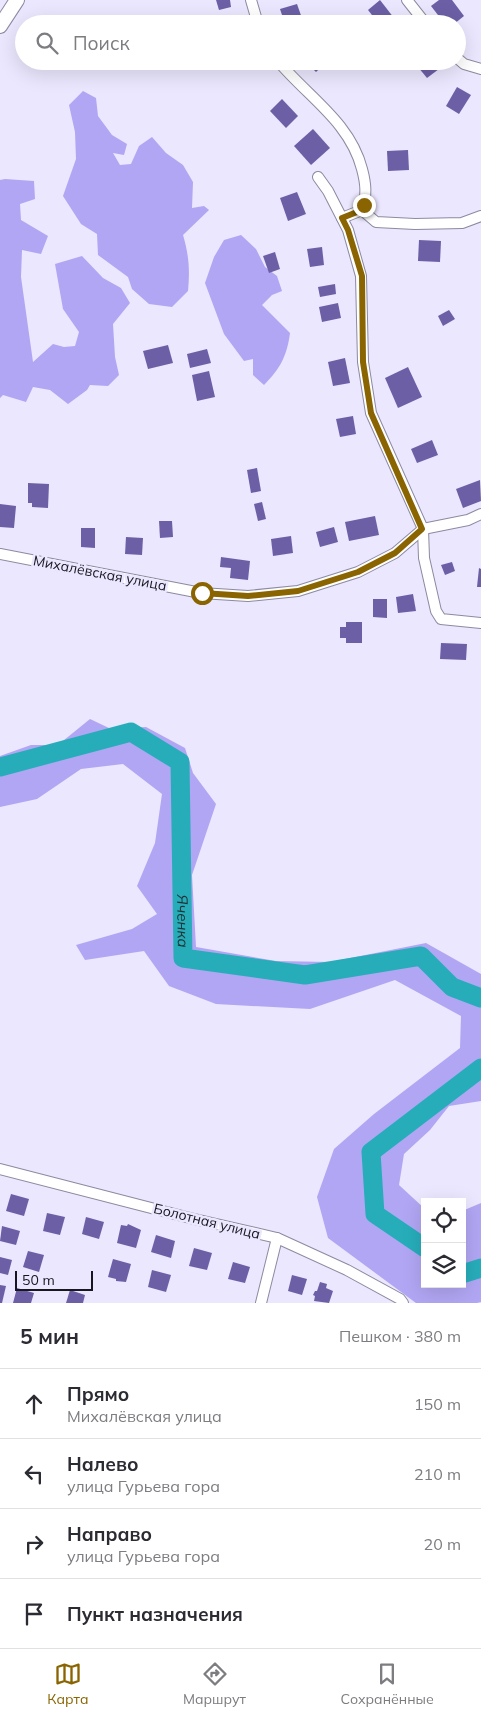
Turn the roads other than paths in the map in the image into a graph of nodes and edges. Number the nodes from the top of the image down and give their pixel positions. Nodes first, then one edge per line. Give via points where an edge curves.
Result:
1 (17, 0) edge
2 (251, 0) edge
3 (407, 0) edge
4 (255, 15) edge
5 (419, 15) edge
6 (0, 26) edge
7 (466, 64) edge
8 (481, 68) edge
9 (286, 70) edge
10 (318, 177) dead end
11 (362, 210) junction
12 (481, 216) edge
13 (342, 218) junction
14 (481, 514) edge
15 (422, 529) junction
16 (0, 554) edge
17 (481, 622) edge
18 (0, 1169) edge
19 (277, 1238) junction
20 (261, 1303) edge
21 (403, 1303) edge

1 - 6 main road
2 - 4 street
3 - 5 street
7 - 8 street
9 - 11 street via 348,134 360,160 366,187
10 - 13 street
11 - 12 street via 376,222 462,223
11 - 13 street
13 - 15 street via 362,276 363,362 371,413
14 - 15 street via 468,520
15 - 16 street, Михалёвская улица via 395,553 358,572 298,591 248,596 202,593
15 - 17 street via 424,558 436,611 441,619
18 - 19 street, Болотная улица
19 - 20 street
19 - 21 street, Болотная улица via 347,1270

